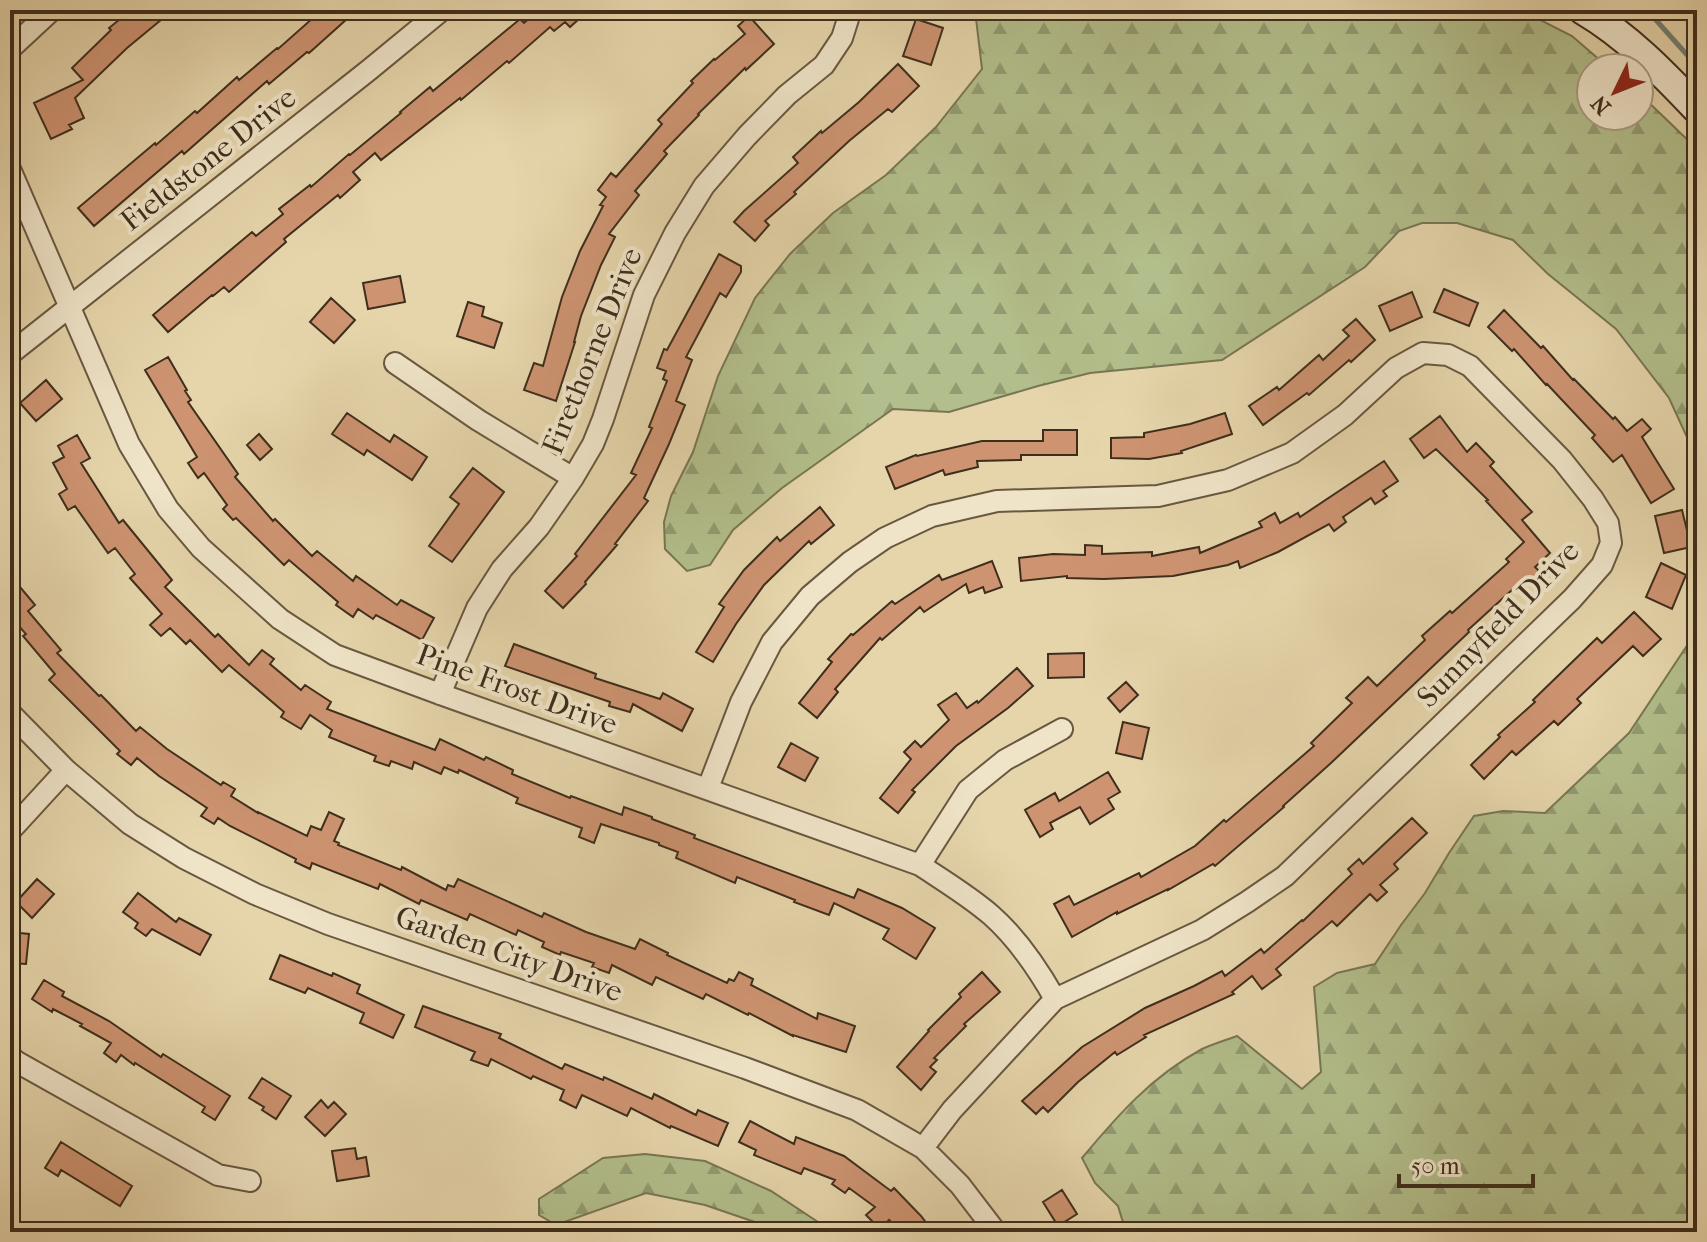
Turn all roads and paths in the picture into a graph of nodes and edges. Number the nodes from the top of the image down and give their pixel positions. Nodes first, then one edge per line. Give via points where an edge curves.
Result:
1 (52, 10) edge
2 (442, 10) edge
3 (848, 10) edge
4 (1583, 10) edge
5 (10, 49) edge
6 (1697, 109) edge
7 (10, 169) edge
8 (69, 307) junction
9 (10, 354) edge
10 (395, 363) dead end
11 (573, 478) junction
12 (440, 694) junction
13 (10, 713) edge
14 (1062, 729) dead end
15 (66, 770) junction
16 (708, 788) junction
17 (10, 831) edge
18 (920, 865) junction
19 (1055, 999) junction
20 (10, 1056) edge
21 (923, 1148) junction
22 (250, 1181) dead end
23 (996, 1232) edge

1 - 5 street
2 - 8 street, Fieldstone Drive
3 - 11 street, Firethorne Drive via 842,38 824,65 747,136 704,186 675,233 644,295 593,444
4 - 6 main road via 1628,41
7 - 8 street
8 - 9 street, Fieldstone Drive
8 - 12 street, Pine Frost Drive via 129,444 168,509 201,548 280,619 335,655
10 - 11 street
11 - 12 street, Firethorne Drive via 477,608
12 - 16 street, Pine Frost Drive
13 - 15 street, Garden City Drive
14 - 18 street via 1005,760 968,790
15 - 17 street
15 - 21 street, Garden City Drive via 130,824 255,894 843,1104
16 - 18 street, Pine Frost Drive
16 - 19 street, Sunnyfield Drive via 741,702 772,642 810,596 885,538 932,516 997,501 1158,496 1228,480 1292,453 1345,415 1396,368 1423,353 1448,355 1470,366 1593,499 1608,523 1611,543 1602,565 1285,876 1202,930
18 - 19 street, Pine Frost Drive via 993,917 1035,965
19 - 21 street, Sunnyfield Drive
20 - 22 street via 218,1175
21 - 23 street, Garden City Drive

